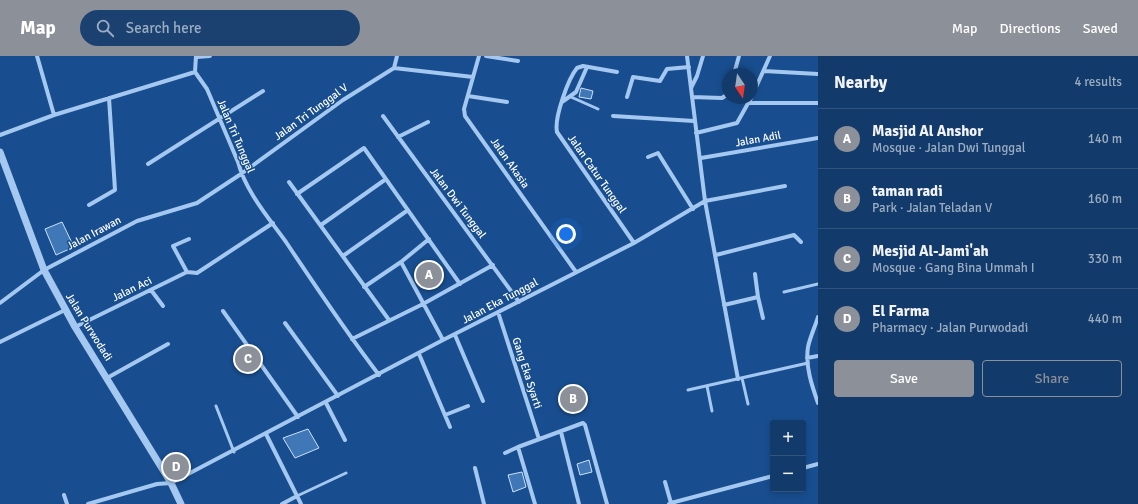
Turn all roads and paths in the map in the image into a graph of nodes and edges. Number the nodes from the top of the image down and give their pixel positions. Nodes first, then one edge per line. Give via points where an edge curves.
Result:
1 (36, 56) edge
2 (196, 56) edge
3 (210, 56) edge
4 (397, 56) edge
5 (478, 56) edge
6 (486, 56) edge
7 (687, 56) edge
8 (703, 56) edge
9 (739, 56) edge
10 (770, 56) edge
11 (518, 61) dead end
12 (587, 67) junction
13 (689, 67) junction
14 (394, 68) junction
15 (736, 68) edge
16 (764, 71) junction
17 (195, 72) junction
18 (617, 72) dead end
19 (818, 74) edge
20 (473, 76) junction
21 (758, 84) edge
22 (691, 89) junction
23 (263, 91) dead end
24 (468, 96) junction
25 (571, 97) junction
26 (627, 97) dead end
27 (692, 97) junction
28 (109, 98) junction
29 (722, 98) edge
30 (507, 102) dead end
31 (562, 102) junction
32 (758, 103) edge
33 (818, 103) edge
34 (748, 104) edge
35 (598, 108) dead end
36 (54, 115) junction
37 (383, 116) dead end
38 (613, 116) dead end
39 (219, 118) junction
40 (694, 121) junction
41 (428, 122) dead end
42 (696, 133) junction
43 (0, 135) edge
44 (398, 137) junction
45 (818, 138) edge
46 (0, 152) edge
47 (648, 157) dead end
48 (700, 158) junction
49 (148, 164) dead end
50 (241, 174) junction
51 (386, 179) junction
52 (289, 182) dead end
53 (786, 186) dead end
54 (297, 194) junction
55 (705, 201) junction
56 (89, 206) dead end
57 (693, 209) junction
58 (408, 210) junction
59 (154, 215) joint
60 (273, 223) junction
61 (321, 225) junction
62 (189, 239) dead end
63 (429, 239) junction
64 (801, 242) dead end
65 (634, 243) junction
66 (716, 255) junction
67 (343, 256) junction
68 (401, 262) junction
69 (493, 265) junction
70 (44, 270) junction
71 (187, 272) junction
72 (576, 272) junction
73 (755, 274) dead end
74 (460, 284) junction
75 (818, 284) edge
76 (364, 287) junction
77 (151, 290) junction
78 (784, 292) dead end
79 (758, 297) junction
80 (518, 302) junction
81 (0, 303) edge
82 (424, 304) junction
83 (724, 305) junction
84 (163, 306) dead end
85 (65, 310) junction
86 (223, 310) dead end
87 (498, 312) junction
88 (818, 317) edge
89 (763, 318) dead end
90 (389, 320) junction
91 (285, 323) dead end
92 (75, 327) junction
93 (813, 333) junction
94 (818, 333) edge
95 (455, 335) junction
96 (352, 339) junction
97 (443, 340) junction
98 (0, 342) edge
99 (168, 344) dead end
100 (419, 354) junction
101 (818, 356) edge
102 (807, 358) junction
103 (808, 363) junction
104 (379, 374) junction
105 (107, 378) junction
106 (740, 378) junction
107 (707, 386) junction
108 (813, 388) junction
109 (818, 388) edge
110 (688, 390) dead end
111 (338, 396) junction
112 (483, 401) dead end
113 (326, 403) junction
114 (748, 404) dead end
115 (818, 404) edge
116 (216, 406) dead end
117 (468, 406) dead end
118 (712, 411) dead end
119 (444, 415) junction
120 (298, 417) junction
121 (450, 427) dead end
122 (561, 432) junction
123 (266, 434) junction
124 (539, 439) junction
125 (345, 440) dead end
126 (518, 447) junction
127 (234, 452) junction
128 (505, 453) dead end
129 (818, 464) edge
130 (806, 467) edge
131 (475, 468) dead end
132 (346, 473) dead end
133 (770, 477) edge
134 (665, 482) dead end
135 (171, 483) junction
136 (64, 495) dead end
137 (296, 496) junction
138 (670, 503) edge
139 (67, 504) edge
140 (88, 504) edge
141 (181, 504) edge
142 (282, 504) edge
143 (301, 504) edge
144 (484, 504) edge
145 (535, 504) edge
146 (579, 504) edge
147 (607, 504) edge

1 - 36 street
2 - 3 street
2 - 17 street
4 - 14 street
5 - 20 street, Jalan Akasia
6 - 11 street
7 - 13 street
8 - 22 street
9 - 15 street
10 - 16 street
12 - 18 street
12 - 25 street via 576,92
12 - 31 street, Jalan Catur Tunggal via 577,68
13 - 22 street
13 - 26 street via 667,70 660,80 633,77
14 - 20 street
14 - 50 street, Jalan Tri Tunggal V via 343,100
16 - 19 street
16 - 21 street
17 - 28 street
17 - 39 street, Jalan Tri Tunggal via 207,90
20 - 24 street, Jalan Akasia
22 - 27 street
23 - 39 street
24 - 30 street
24 - 72 street, Jalan Akasia via 464,109 465,116
25 - 31 street
25 - 35 lane
27 - 29 street
27 - 40 street
28 - 36 street
28 - 56 street via 115,190
31 - 65 street, Jalan Catur Tunggal via 557,113 557,132
32 - 33 street
34 - 42 street via 737,123
36 - 43 street
37 - 44 street, Jalan Dwi Tunggal
38 - 40 street
39 - 49 street
39 - 50 street, Jalan Tri Tunggal
40 - 42 street
41 - 44 street
42 - 48 street
44 - 69 street, Jalan Dwi Tunggal
45 - 48 street, Jalan Adil
46 - 70 street, Jalan Purwodadi
47 - 57 street via 658,153
48 - 55 street
50 - 59 street, Jalan Tri Tunggal V via 197,203
50 - 60 street, Jalan Tri Tunggal
51 - 54 street via 364,148
51 - 58 street
51 - 61 street
52 - 54 street
53 - 55 street
54 - 61 street
55 - 57 street, Jalan Eka Tunggal
55 - 66 street
57 - 65 street, Jalan Eka Tunggal
58 - 63 street
58 - 67 street
59 - 70 street, Jalan Irawan via 137,221
60 - 71 street via 197,273
60 - 96 street, Jalan Tri Tunggal
61 - 67 street
62 - 71 street via 173,246
63 - 68 street
63 - 74 street
64 - 66 street via 794,235
65 - 72 street, Jalan Eka Tunggal
66 - 83 street
67 - 76 street
68 - 76 street
68 - 82 street
69 - 74 street
69 - 80 street, Jalan Dwi Tunggal
70 - 81 street, Jalan Irawan
70 - 85 street, Jalan Purwodadi
71 - 77 street, Jalan Aci
72 - 80 street, Jalan Eka Tunggal
73 - 79 street
74 - 82 street
75 - 78 lane
76 - 90 street
77 - 84 street
77 - 92 street, Jalan Aci
79 - 83 street
79 - 89 street
80 - 87 street, Jalan Eka Tunggal
82 - 90 street
82 - 97 street
83 - 106 street
85 - 92 street, Jalan Purwodadi
85 - 98 street
86 - 120 street
87 - 95 street, Jalan Eka Tunggal
87 - 124 street, Gang Eka Syarti
88 - 93 street
90 - 96 street
91 - 111 street
92 - 105 street, Jalan Purwodadi
93 - 94 street
93 - 102 street
95 - 97 street, Jalan Eka Tunggal
95 - 112 street
96 - 104 street, Jalan Tri Tunggal
97 - 100 street, Jalan Eka Tunggal
99 - 105 street
100 - 104 street, Jalan Eka Tunggal
100 - 119 street
101 - 102 street
102 - 103 street
103 - 106 lane
103 - 108 street
104 - 111 street, Jalan Eka Tunggal
105 - 135 street, Jalan Purwodadi
106 - 107 lane
106 - 114 lane
107 - 110 lane
107 - 118 lane
108 - 109 street
108 - 115 street
111 - 113 street, Jalan Eka Tunggal
113 - 120 street, Jalan Eka Tunggal
113 - 125 street
116 - 127 lane
117 - 119 street
119 - 121 street
120 - 123 street, Jalan Eka Tunggal
122 - 124 street
122 - 146 street
122 - 147 street via 583,423 585,425
123 - 127 street, Jalan Eka Tunggal
123 - 137 street
124 - 126 street
126 - 128 street
126 - 145 street
127 - 135 street, Jalan Eka Tunggal
129 - 130 street
131 - 144 street
132 - 137 lane
133 - 138 street
134 - 138 street
135 - 140 street, Jalan Eka Tunggal via 157,484
135 - 141 street, Jalan Purwodadi
136 - 139 street
137 - 142 street
137 - 143 street

